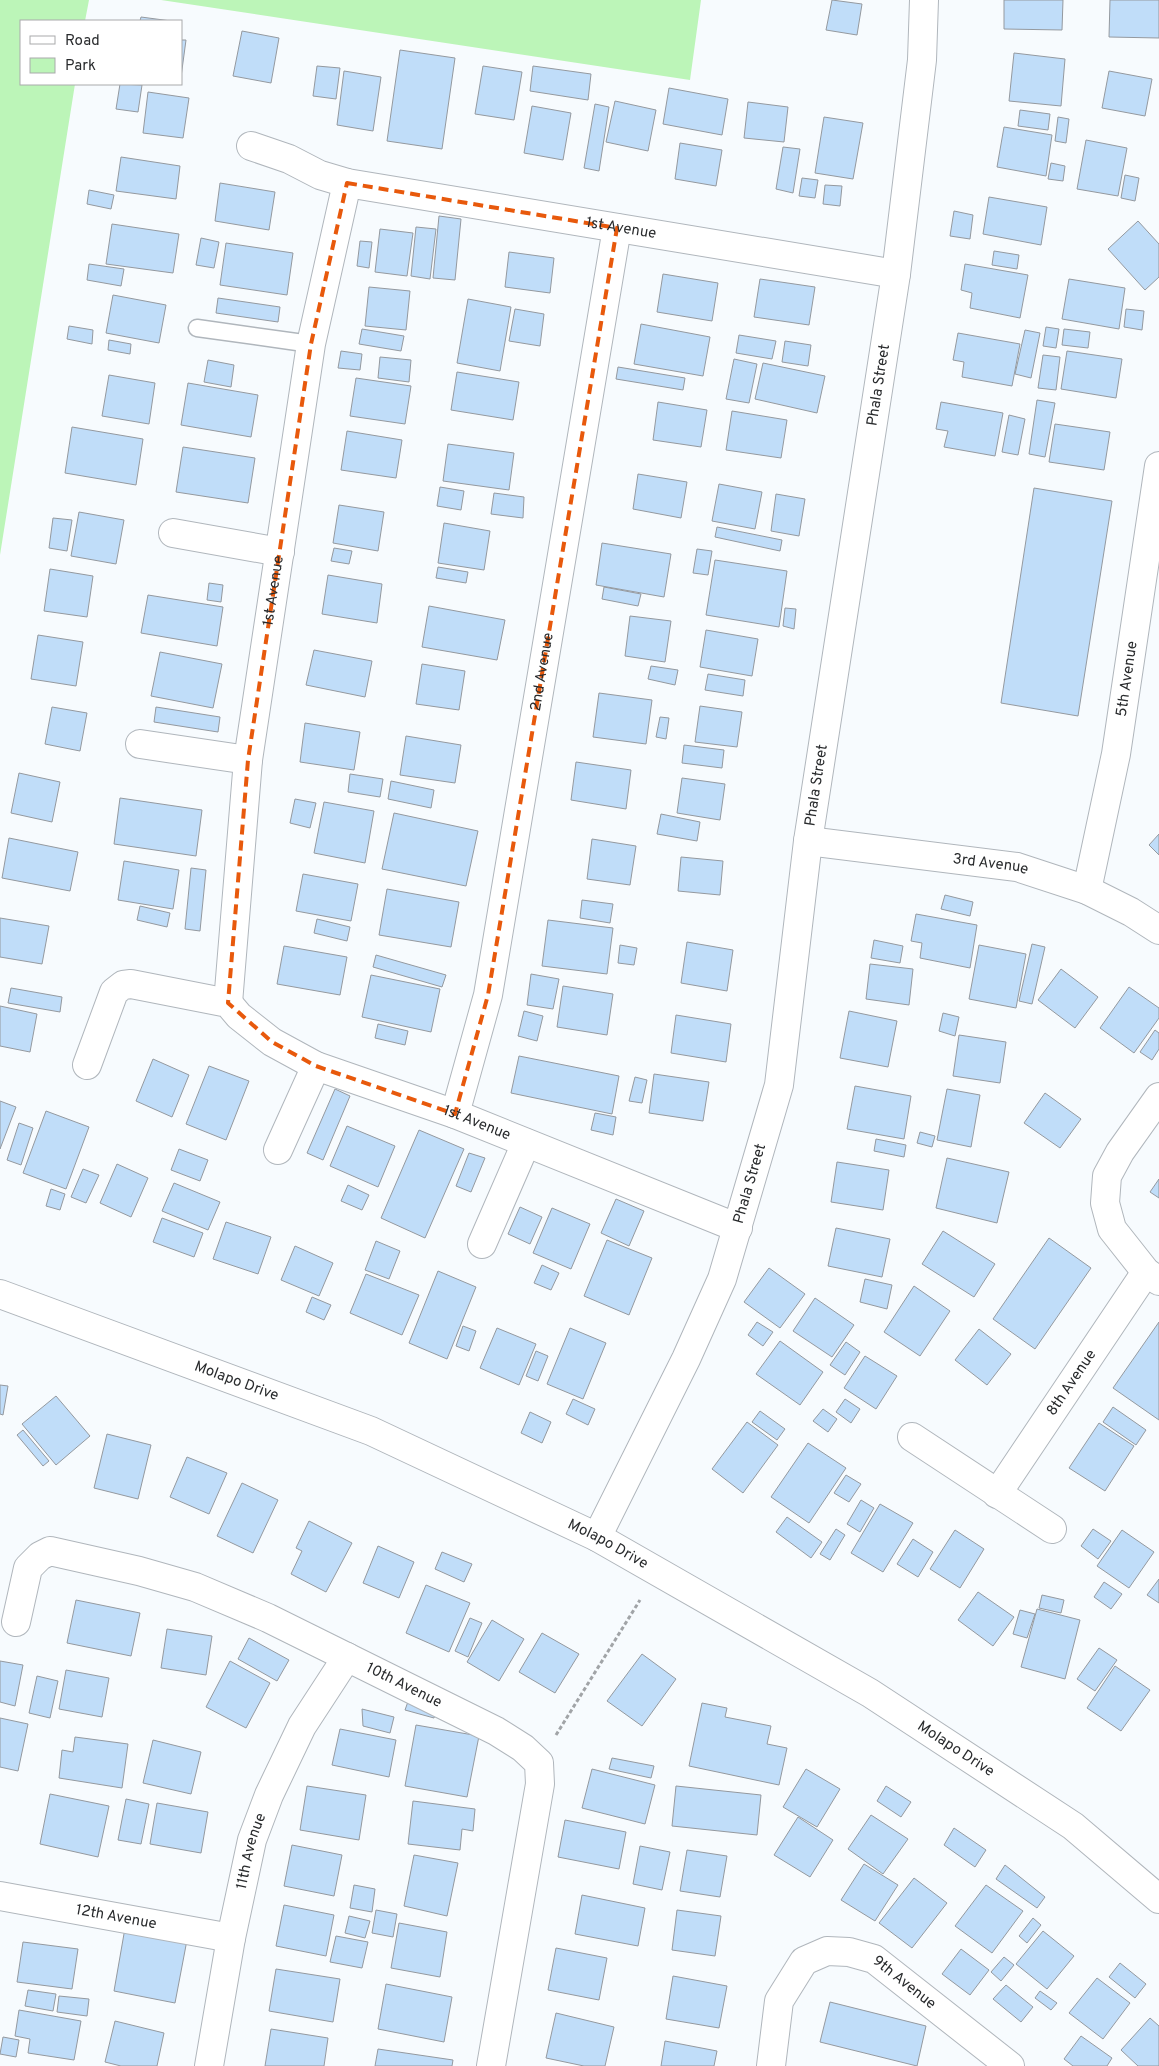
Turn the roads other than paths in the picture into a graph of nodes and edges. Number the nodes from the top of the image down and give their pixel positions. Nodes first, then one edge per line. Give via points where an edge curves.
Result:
1 (924, 0) edge
2 (251, 146) dead end
3 (347, 183) junction
4 (618, 228) junction
5 (896, 274) junction
6 (197, 328) dead end
7 (311, 344) junction
8 (1159, 466) edge
9 (173, 533) dead end
10 (280, 552) junction
11 (140, 744) dead end
12 (248, 760) junction
13 (808, 841) junction
14 (1087, 890) junction
15 (1159, 930) edge
16 (228, 1003) junction
17 (88, 1065) dead end
18 (316, 1066) junction
19 (1159, 1097) edge
20 (455, 1114) junction
21 (526, 1143) junction
22 (278, 1150) dead end
23 (738, 1228) junction
24 (482, 1244) dead end
25 (1153, 1276) edge
26 (0, 1294) edge
27 (912, 1437) dead end
28 (996, 1494) junction
29 (1052, 1529) dead end
30 (597, 1537) junction
31 (16, 1622) dead end
32 (346, 1657) junction
33 (0, 1896) edge
34 (1159, 1899) edge
35 (231, 1938) junction
36 (208, 2066) edge
37 (491, 2066) edge
38 (771, 2066) edge
39 (1010, 2066) edge

1 - 5 street, Phala Street via 922,60
2 - 3 street, 1st Avenue
3 - 4 street, 1st Avenue
3 - 7 street, 1st Avenue
4 - 5 street, 1st Avenue
4 - 20 street, 2nd Avenue via 488,995
5 - 13 street, Phala Street
6 - 7 lane
7 - 10 street, 1st Avenue
8 - 14 street, 5th Avenue via 1116,754
9 - 10 street
10 - 12 street, 1st Avenue
11 - 12 street
12 - 16 street, 1st Avenue
13 - 14 street, 3rd Avenue via 1017,867
13 - 23 street, Phala Street via 779,1085
14 - 15 street, 3rd Avenue
16 - 17 street via 123,985 114,992
16 - 18 street, 1st Avenue via 272,1042
18 - 20 street, 1st Avenue
18 - 22 street
19 - 25 street via 1106,1176 1105,1203 1112,1229
20 - 21 street, 1st Avenue
21 - 23 street, 1st Avenue
21 - 24 street
23 - 30 street, Phala Street via 722,1279 686,1359
25 - 28 street, 8th Avenue
26 - 30 street, Molapo Drive via 371,1431
27 - 28 street
28 - 29 street
30 - 34 street, Molapo Drive via 878,1698 1073,1826
31 - 32 street, 10th Avenue via 28,1568 40,1556 50,1552 140,1571 194,1587 268,1618
32 - 35 street, 11th Avenue via 302,1726 269,1795 252,1840
32 - 37 street, 10th Avenue via 496,1731 539,1763 540,1784
33 - 35 street, 12th Avenue
35 - 36 street, 11th Avenue
38 - 39 street, 9th Avenue via 779,2001 804,1961 827,1951 849,1952 874,1959

